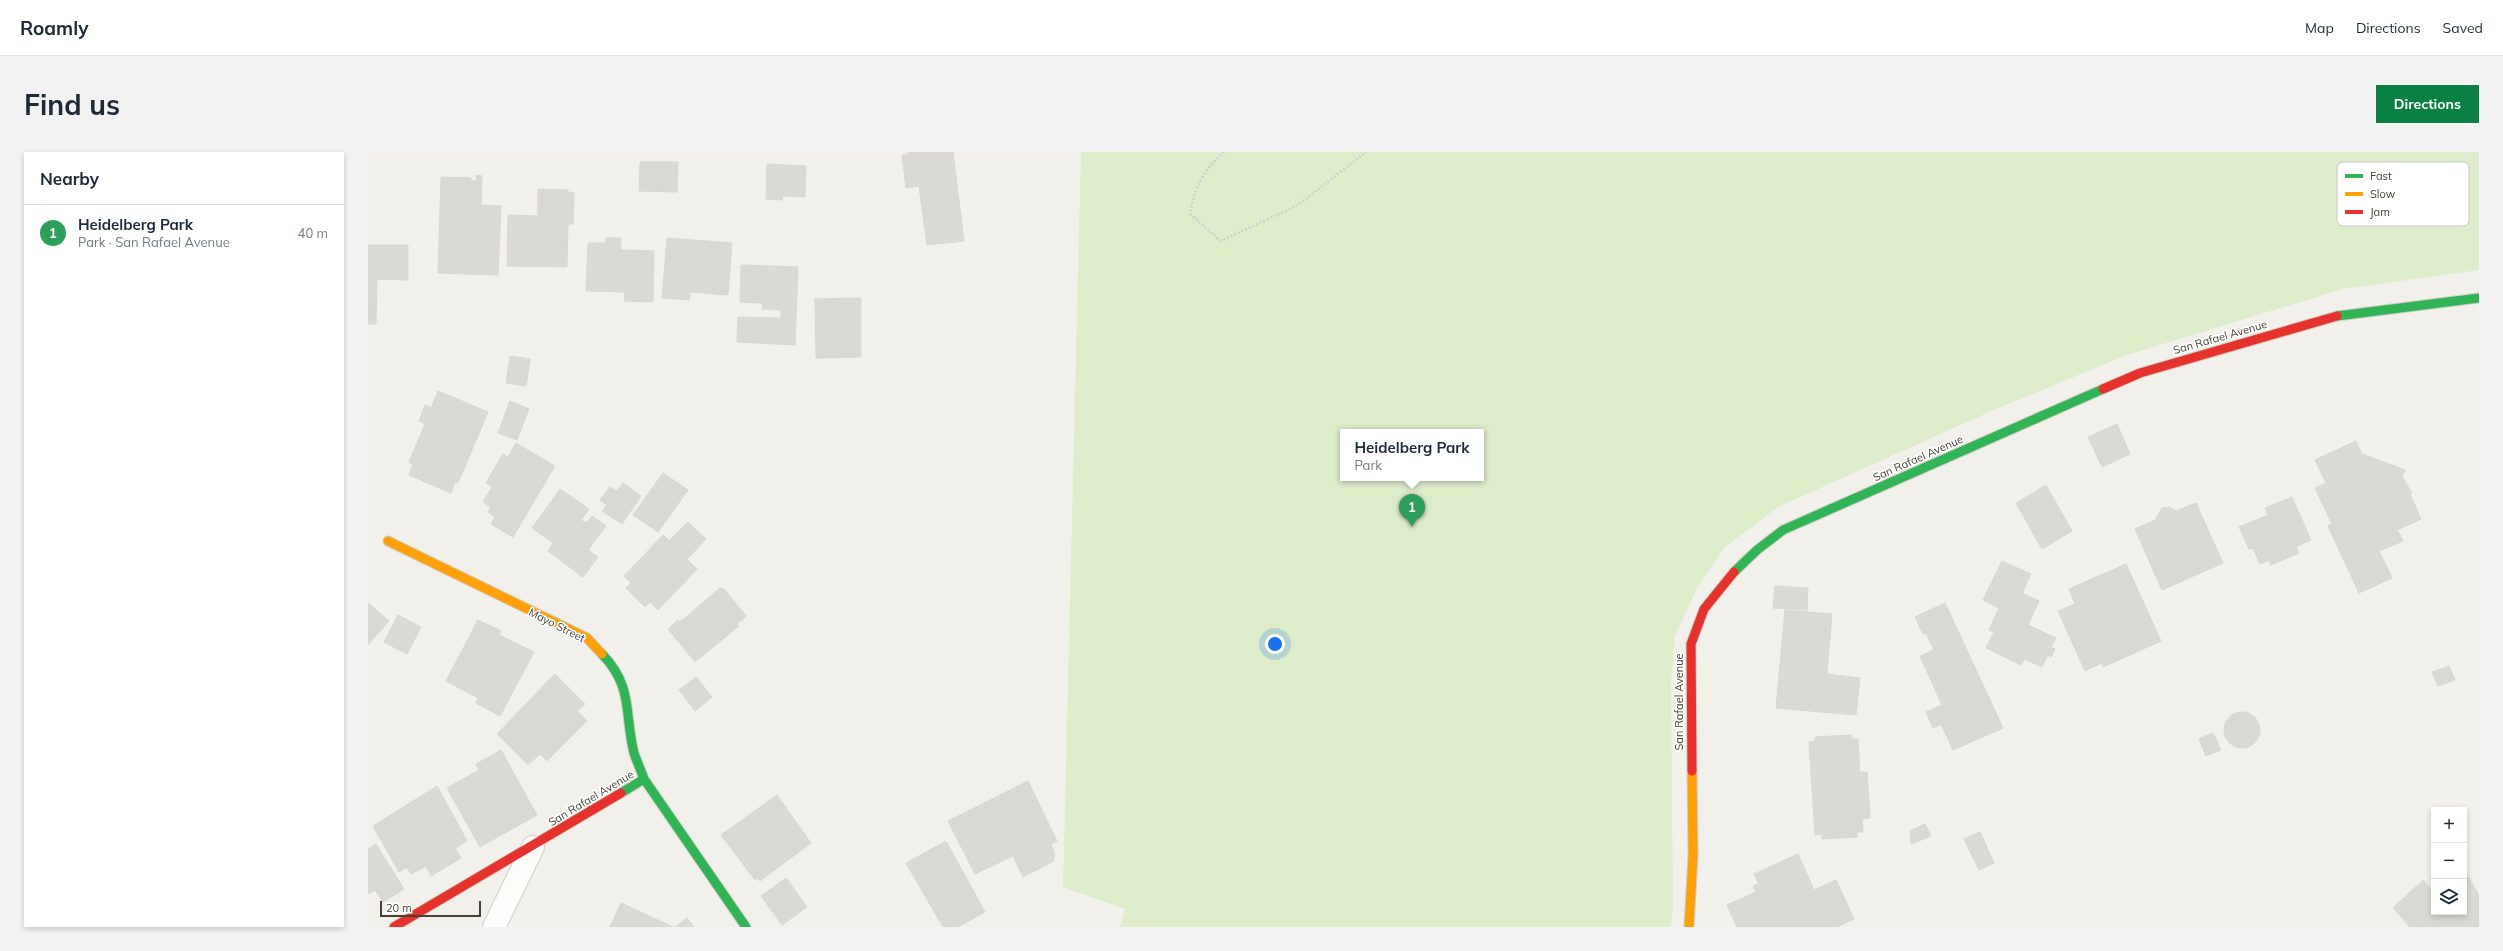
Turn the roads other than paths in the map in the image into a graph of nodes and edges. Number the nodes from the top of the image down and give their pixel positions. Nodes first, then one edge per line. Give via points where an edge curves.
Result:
1 (2479, 298) edge
2 (388, 541) dead end
3 (644, 779) junction
4 (533, 847) junction
5 (394, 927) edge
6 (494, 927) edge
7 (746, 927) edge
8 (1689, 927) edge

1 - 8 street, San Rafael Avenue via 2343,314 2140,373 1783,530 1757,550 1727,579 1704,609 1691,644 1693,855
2 - 3 street, Mayo Street via 587,638 610,662 624,688 634,752
3 - 4 street, San Rafael Avenue
3 - 7 street, San Rafael Avenue
4 - 5 street, San Rafael Avenue
4 - 6 street

